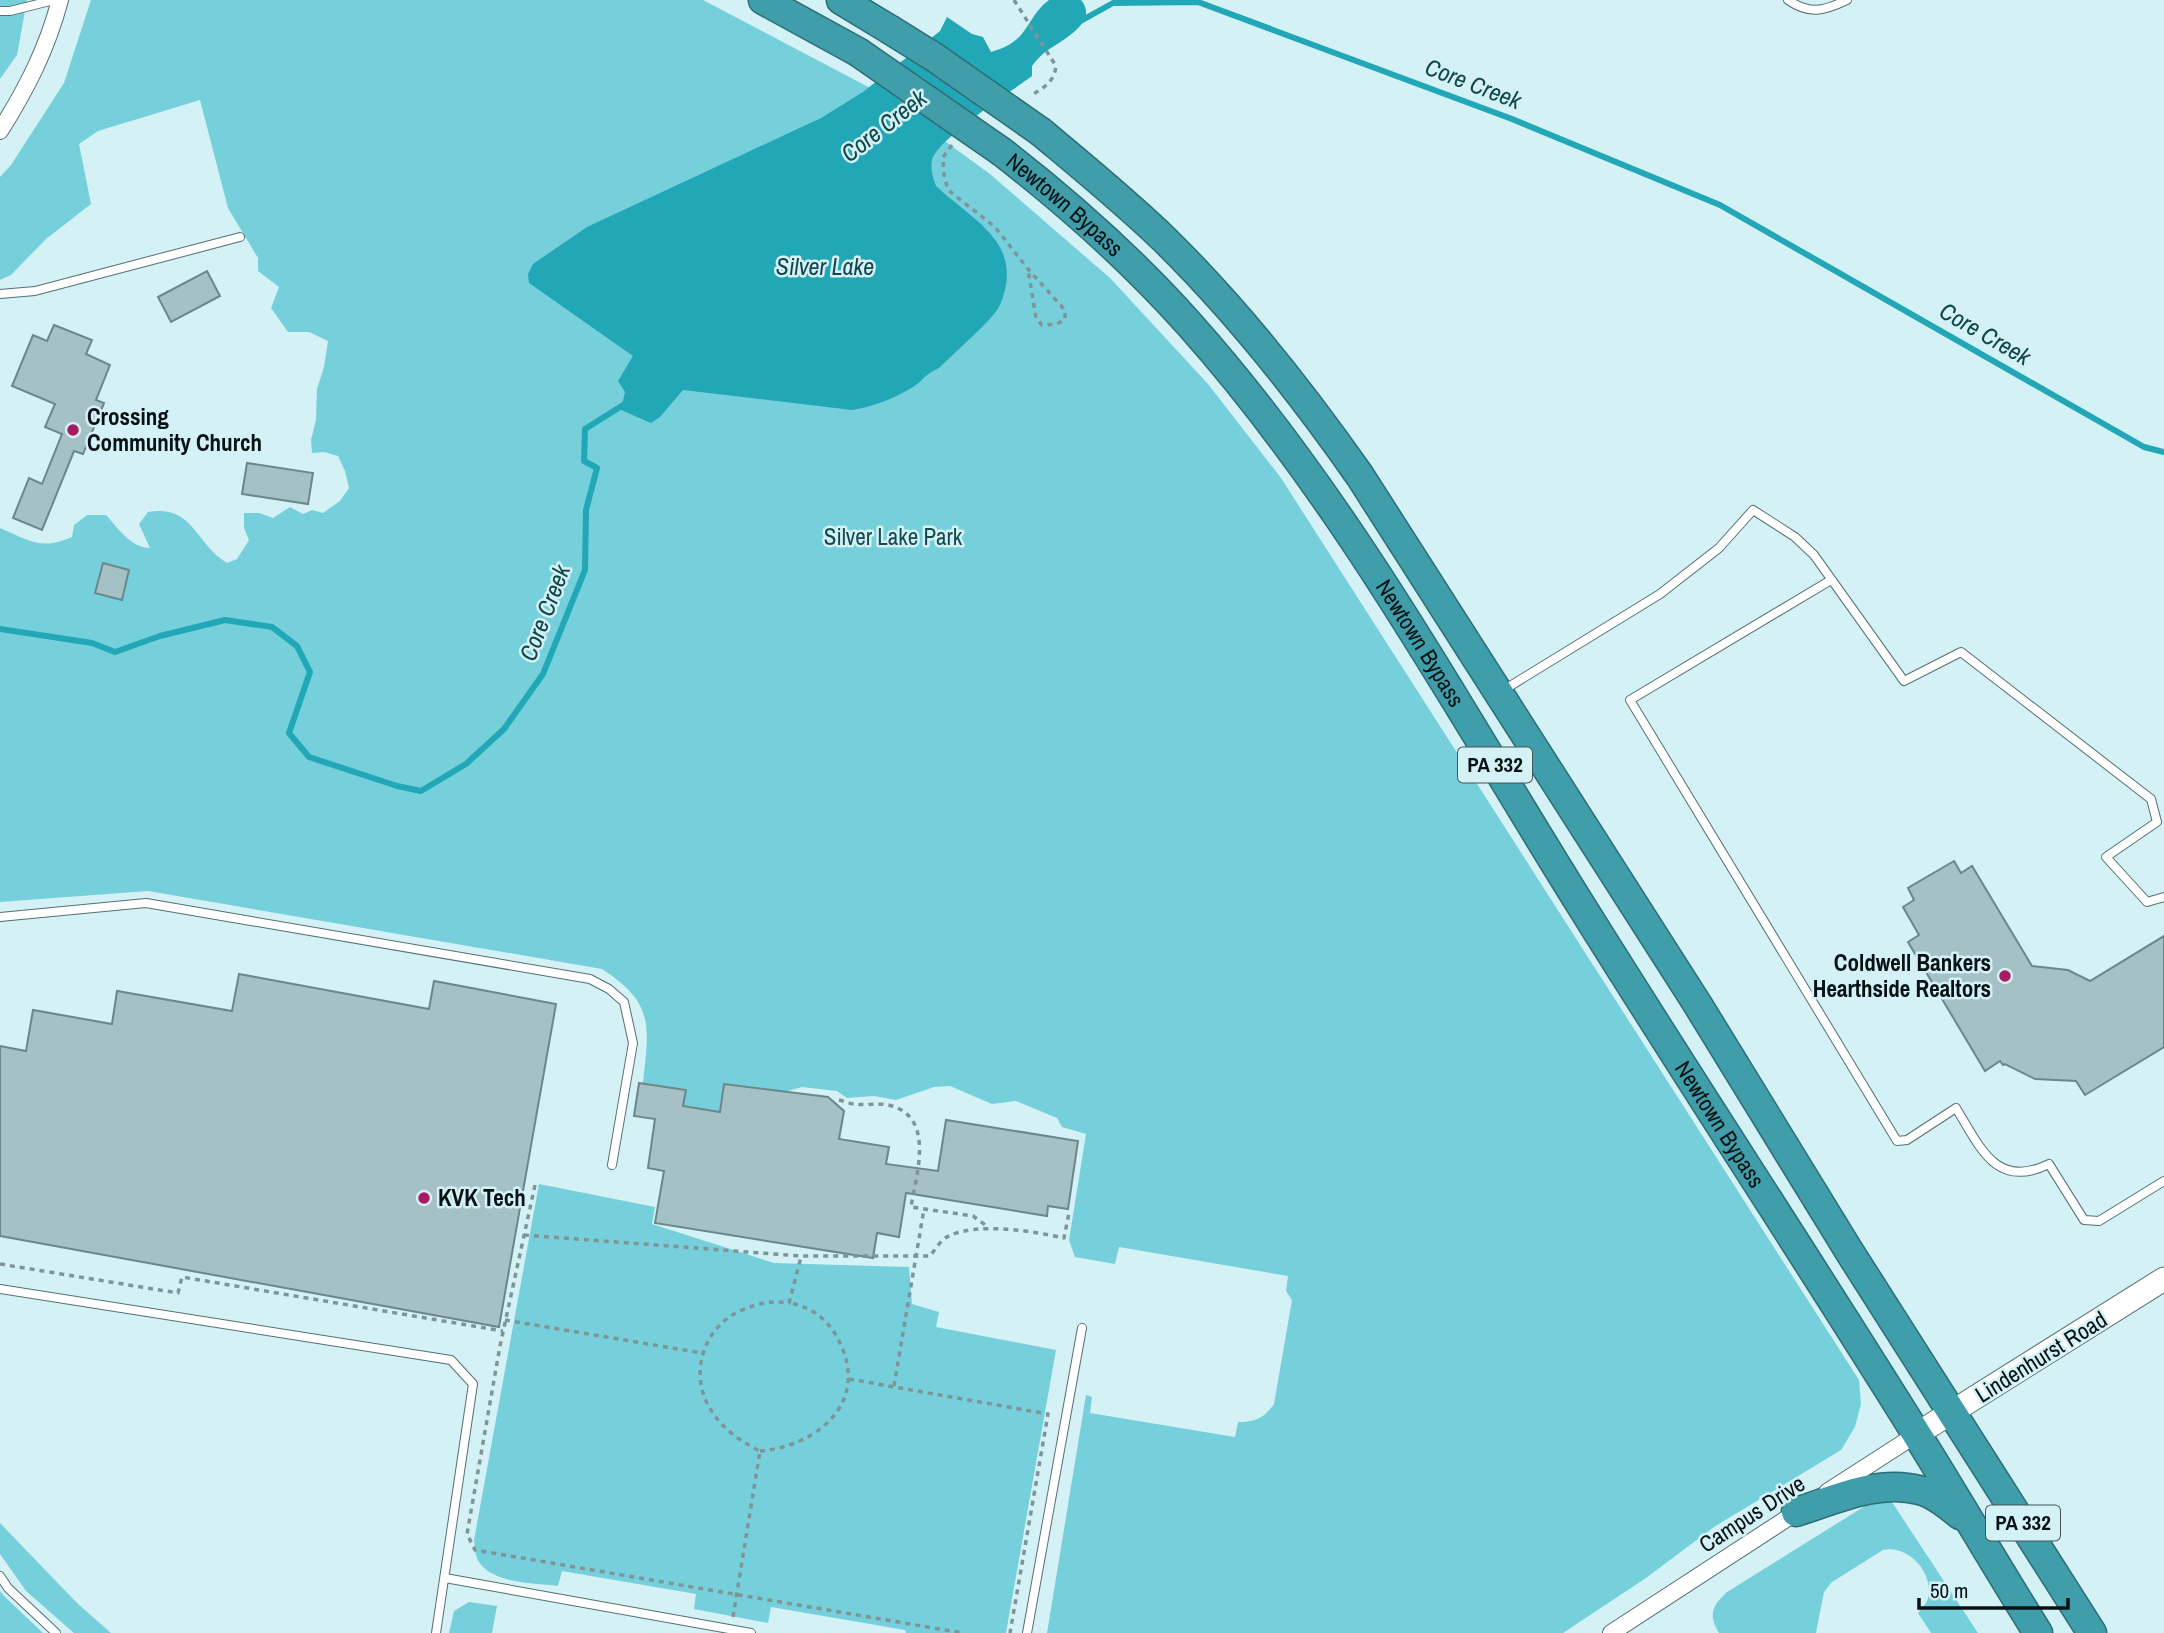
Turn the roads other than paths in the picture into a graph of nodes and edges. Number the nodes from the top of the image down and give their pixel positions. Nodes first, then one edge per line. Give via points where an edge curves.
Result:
1 (54, 0) edge
2 (60, 0) edge
3 (763, 0) edge
4 (841, 0) edge
5 (1787, 0) edge
6 (1847, 0) edge
7 (0, 11) edge
8 (0, 131) edge
9 (240, 237) dead end
10 (0, 294) edge
11 (1831, 580) junction
12 (1499, 692) junction
13 (2164, 897) edge
14 (0, 917) edge
15 (612, 1165) dead end
16 (2164, 1181) edge
17 (2164, 1279) edge
18 (0, 1289) edge
19 (1082, 1328) dead end
20 (1953, 1413) junction
21 (1917, 1434) junction
22 (1796, 1512) junction
23 (1970, 1523) junction
24 (0, 1576) edge
25 (445, 1578) junction
26 (56, 1633) edge
27 (436, 1633) edge
28 (751, 1633) edge
29 (1027, 1633) edge
30 (1611, 1633) edge
31 (2038, 1633) edge
32 (2092, 1633) edge

1 - 7 lane
2 - 8 street via 50,37
3 - 21 highway, Newtown Bypass / PA 332, bridge via 858,52 1037,179 1127,259 1188,323 1282,437 1405,618 1580,904
4 - 12 highway, Newtown Bypass / PA 332, bridge via 934,57 1041,132 1166,242 1282,369 1360,476
5 - 6 lane via 1801,9 1819,11
9 - 10 lane via 35,291
11 - 12 lane via 1795,537 1753,510 1719,548 1660,594
11 - 13 lane via 1904,681 1961,652 2151,799 2157,822 2105,857 2147,902
11 - 16 lane via 1630,700 1897,1141 1956,1108 1987,1159 2010,1172 2032,1172 2049,1164 2084,1220 2099,1221
12 - 20 highway, Newtown Bypass / PA 332
14 - 15 lane via 146,903 590,979 624,1002 633,1043
17 - 20 street, Lindenhurst Road
18 - 25 lane via 451,1360 473,1384
19 - 29 lane
20 - 21 street, Lindenhurst Road
20 - 32 highway, PA 332
21 - 22 street, Campus Drive
21 - 23 highway, PA 332
22 - 23 highway via 1866,1490 1899,1487 1921,1490
22 - 30 street, Campus Drive
23 - 31 highway, PA 332
24 - 26 lane
25 - 27 lane
25 - 28 lane

